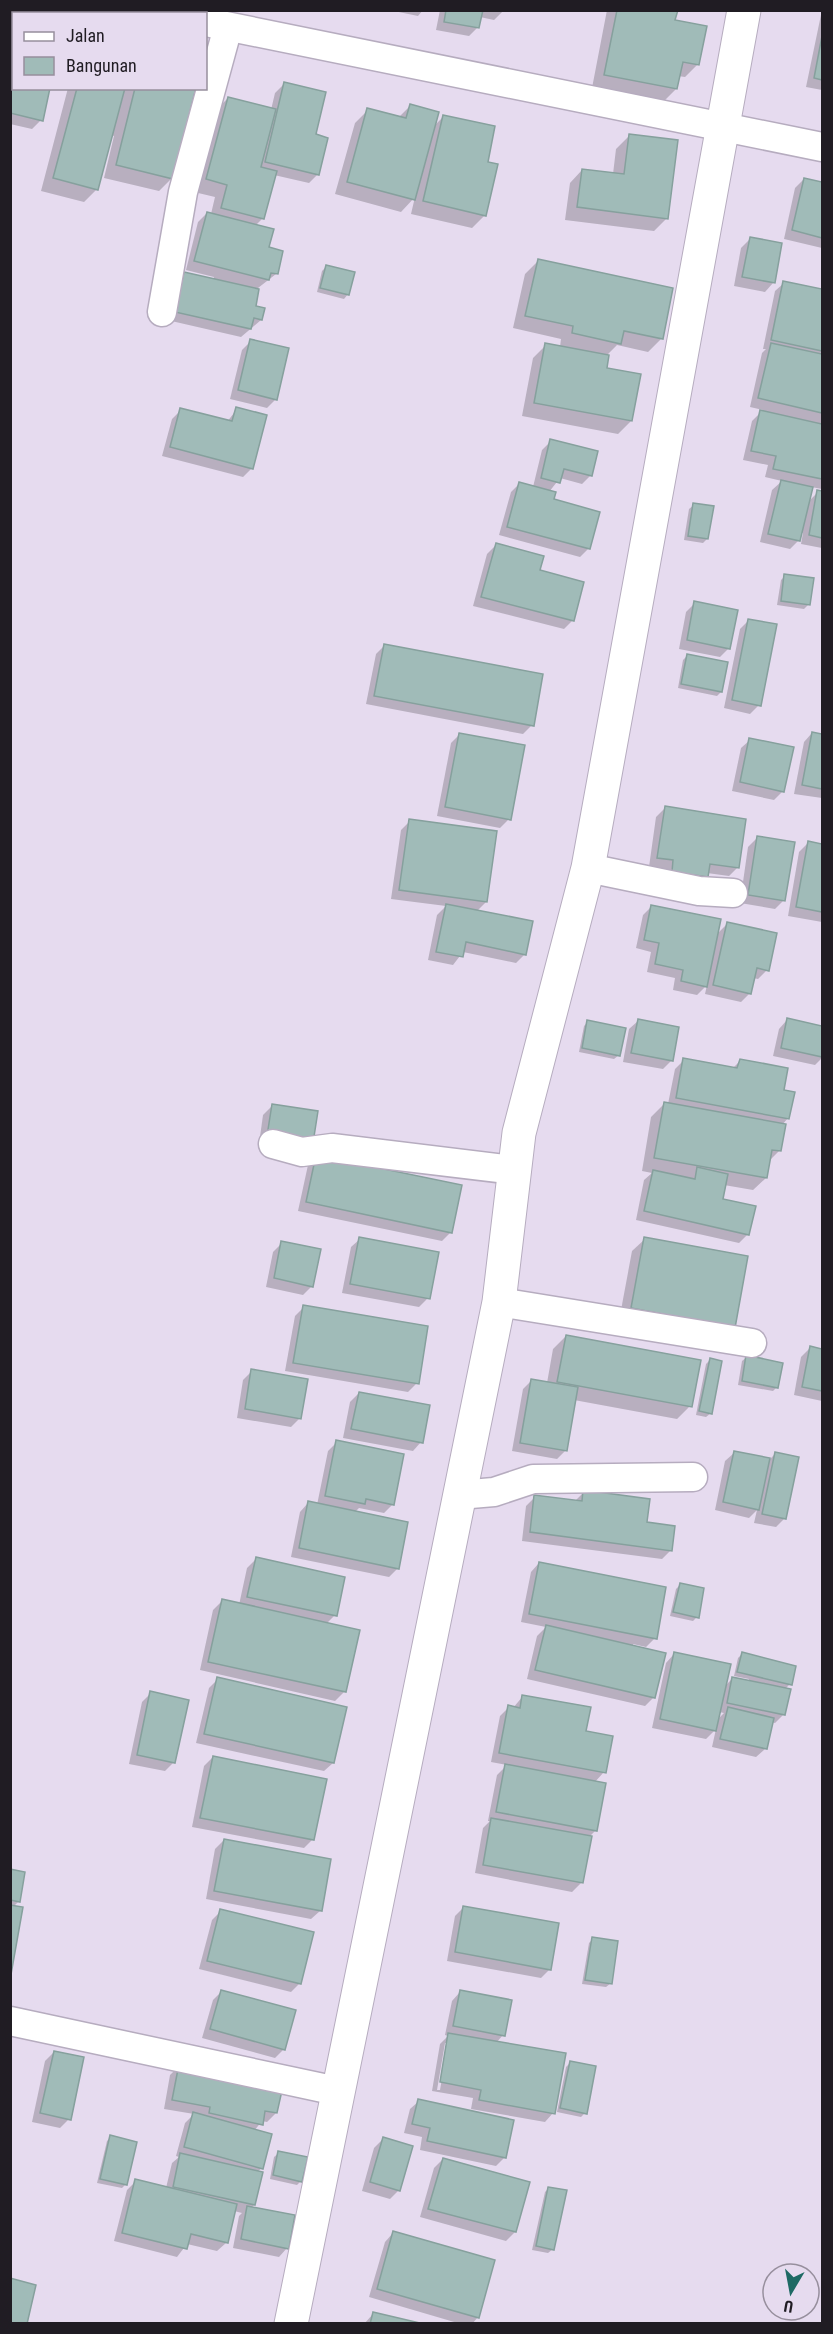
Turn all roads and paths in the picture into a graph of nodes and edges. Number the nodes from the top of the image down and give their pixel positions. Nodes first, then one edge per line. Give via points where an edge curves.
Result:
1 (744, 10) edge
2 (217, 25) edge
3 (207, 74) edge
4 (204, 90) edge
5 (722, 127) junction
6 (822, 147) edge
7 (162, 312) dead end
8 (588, 868) junction
9 (734, 893) dead end
10 (273, 1144) dead end
11 (514, 1170) junction
12 (499, 1302) junction
13 (752, 1343) dead end
14 (693, 1477) dead end
15 (459, 1495) junction
16 (10, 2021) edge
17 (337, 2091) junction
18 (291, 2324) edge

1 - 5 street
2 - 3 street
2 - 5 street
4 - 7 street
5 - 6 street
5 - 8 street
8 - 9 street via 699,891
8 - 11 street via 519,1133
10 - 11 street via 302,1152 332,1148
11 - 12 street
12 - 13 street
12 - 15 street
14 - 15 street via 533,1479 494,1492
15 - 17 street
16 - 17 street
17 - 18 street

